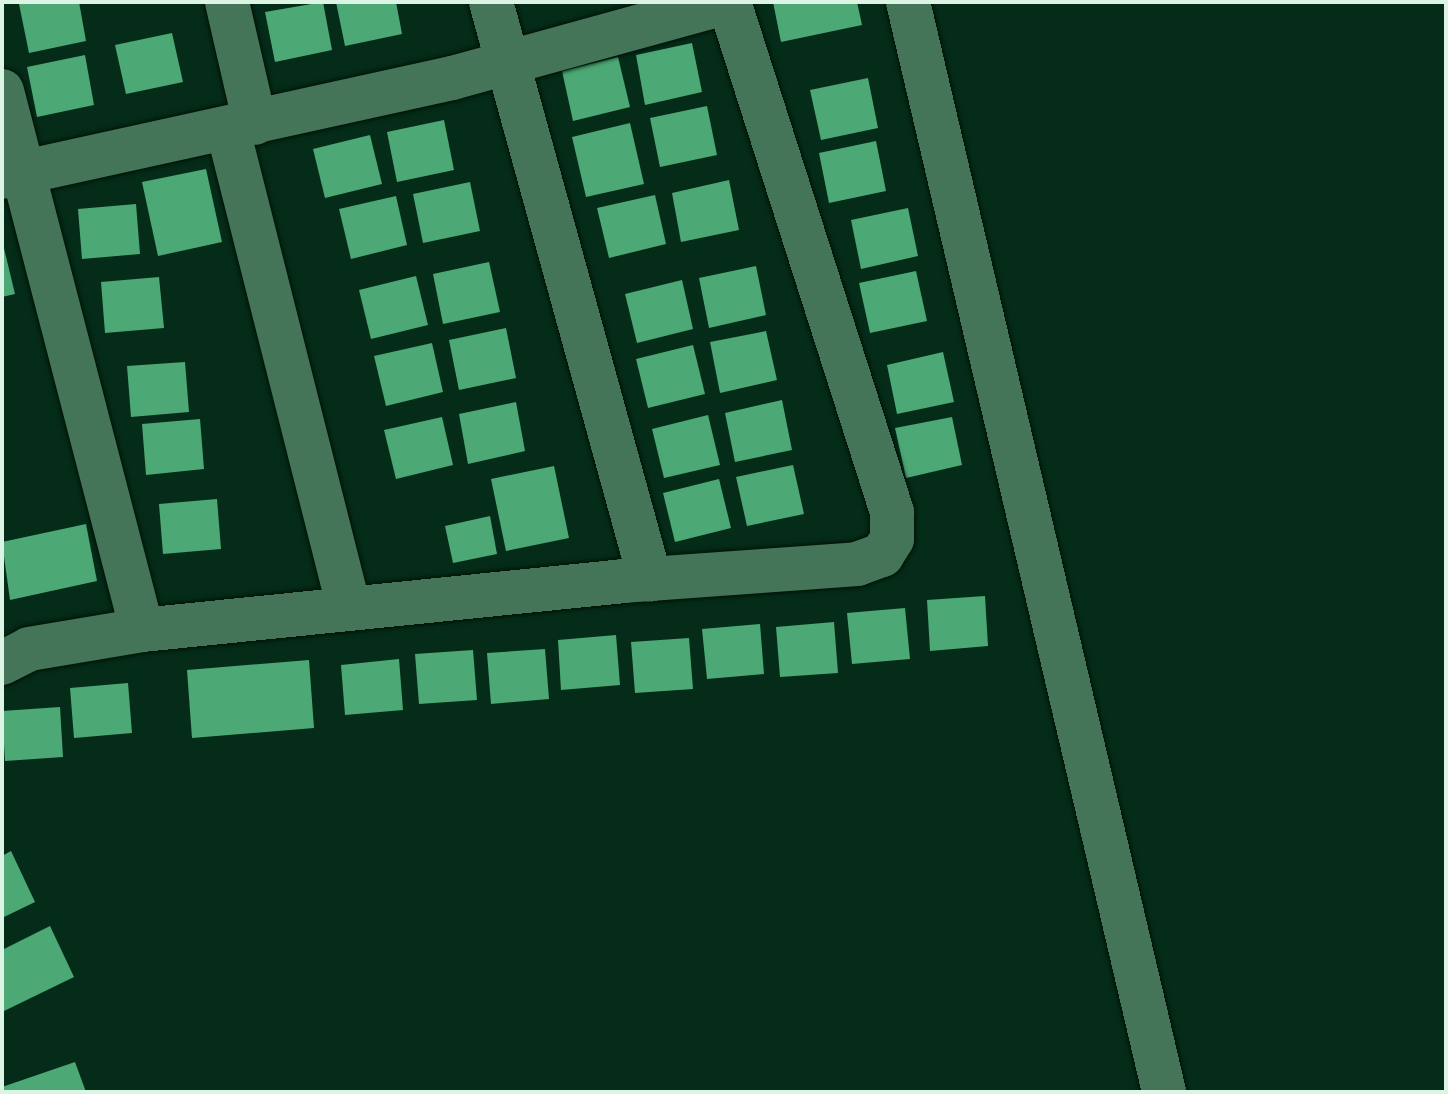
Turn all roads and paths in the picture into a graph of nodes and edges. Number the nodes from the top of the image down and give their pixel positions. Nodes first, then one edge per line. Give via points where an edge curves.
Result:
1 (227, 2) edge
2 (491, 2) edge
3 (728, 2) edge
4 (908, 2) edge
5 (506, 65) junction
6 (2, 91) edge
7 (242, 126) junction
8 (11, 175) edge
9 (650, 579) junction
10 (349, 609) junction
11 (142, 630) junction
12 (2, 663) edge
13 (1164, 1092) edge

1 - 7 street
2 - 5 street
3 - 5 street
3 - 9 street via 892,512 892,539 882,555 857,564
4 - 13 street
5 - 7 street
5 - 9 street
6 - 8 street
7 - 8 street
7 - 10 street
8 - 11 street
9 - 10 street
10 - 11 street
11 - 12 street via 29,649

